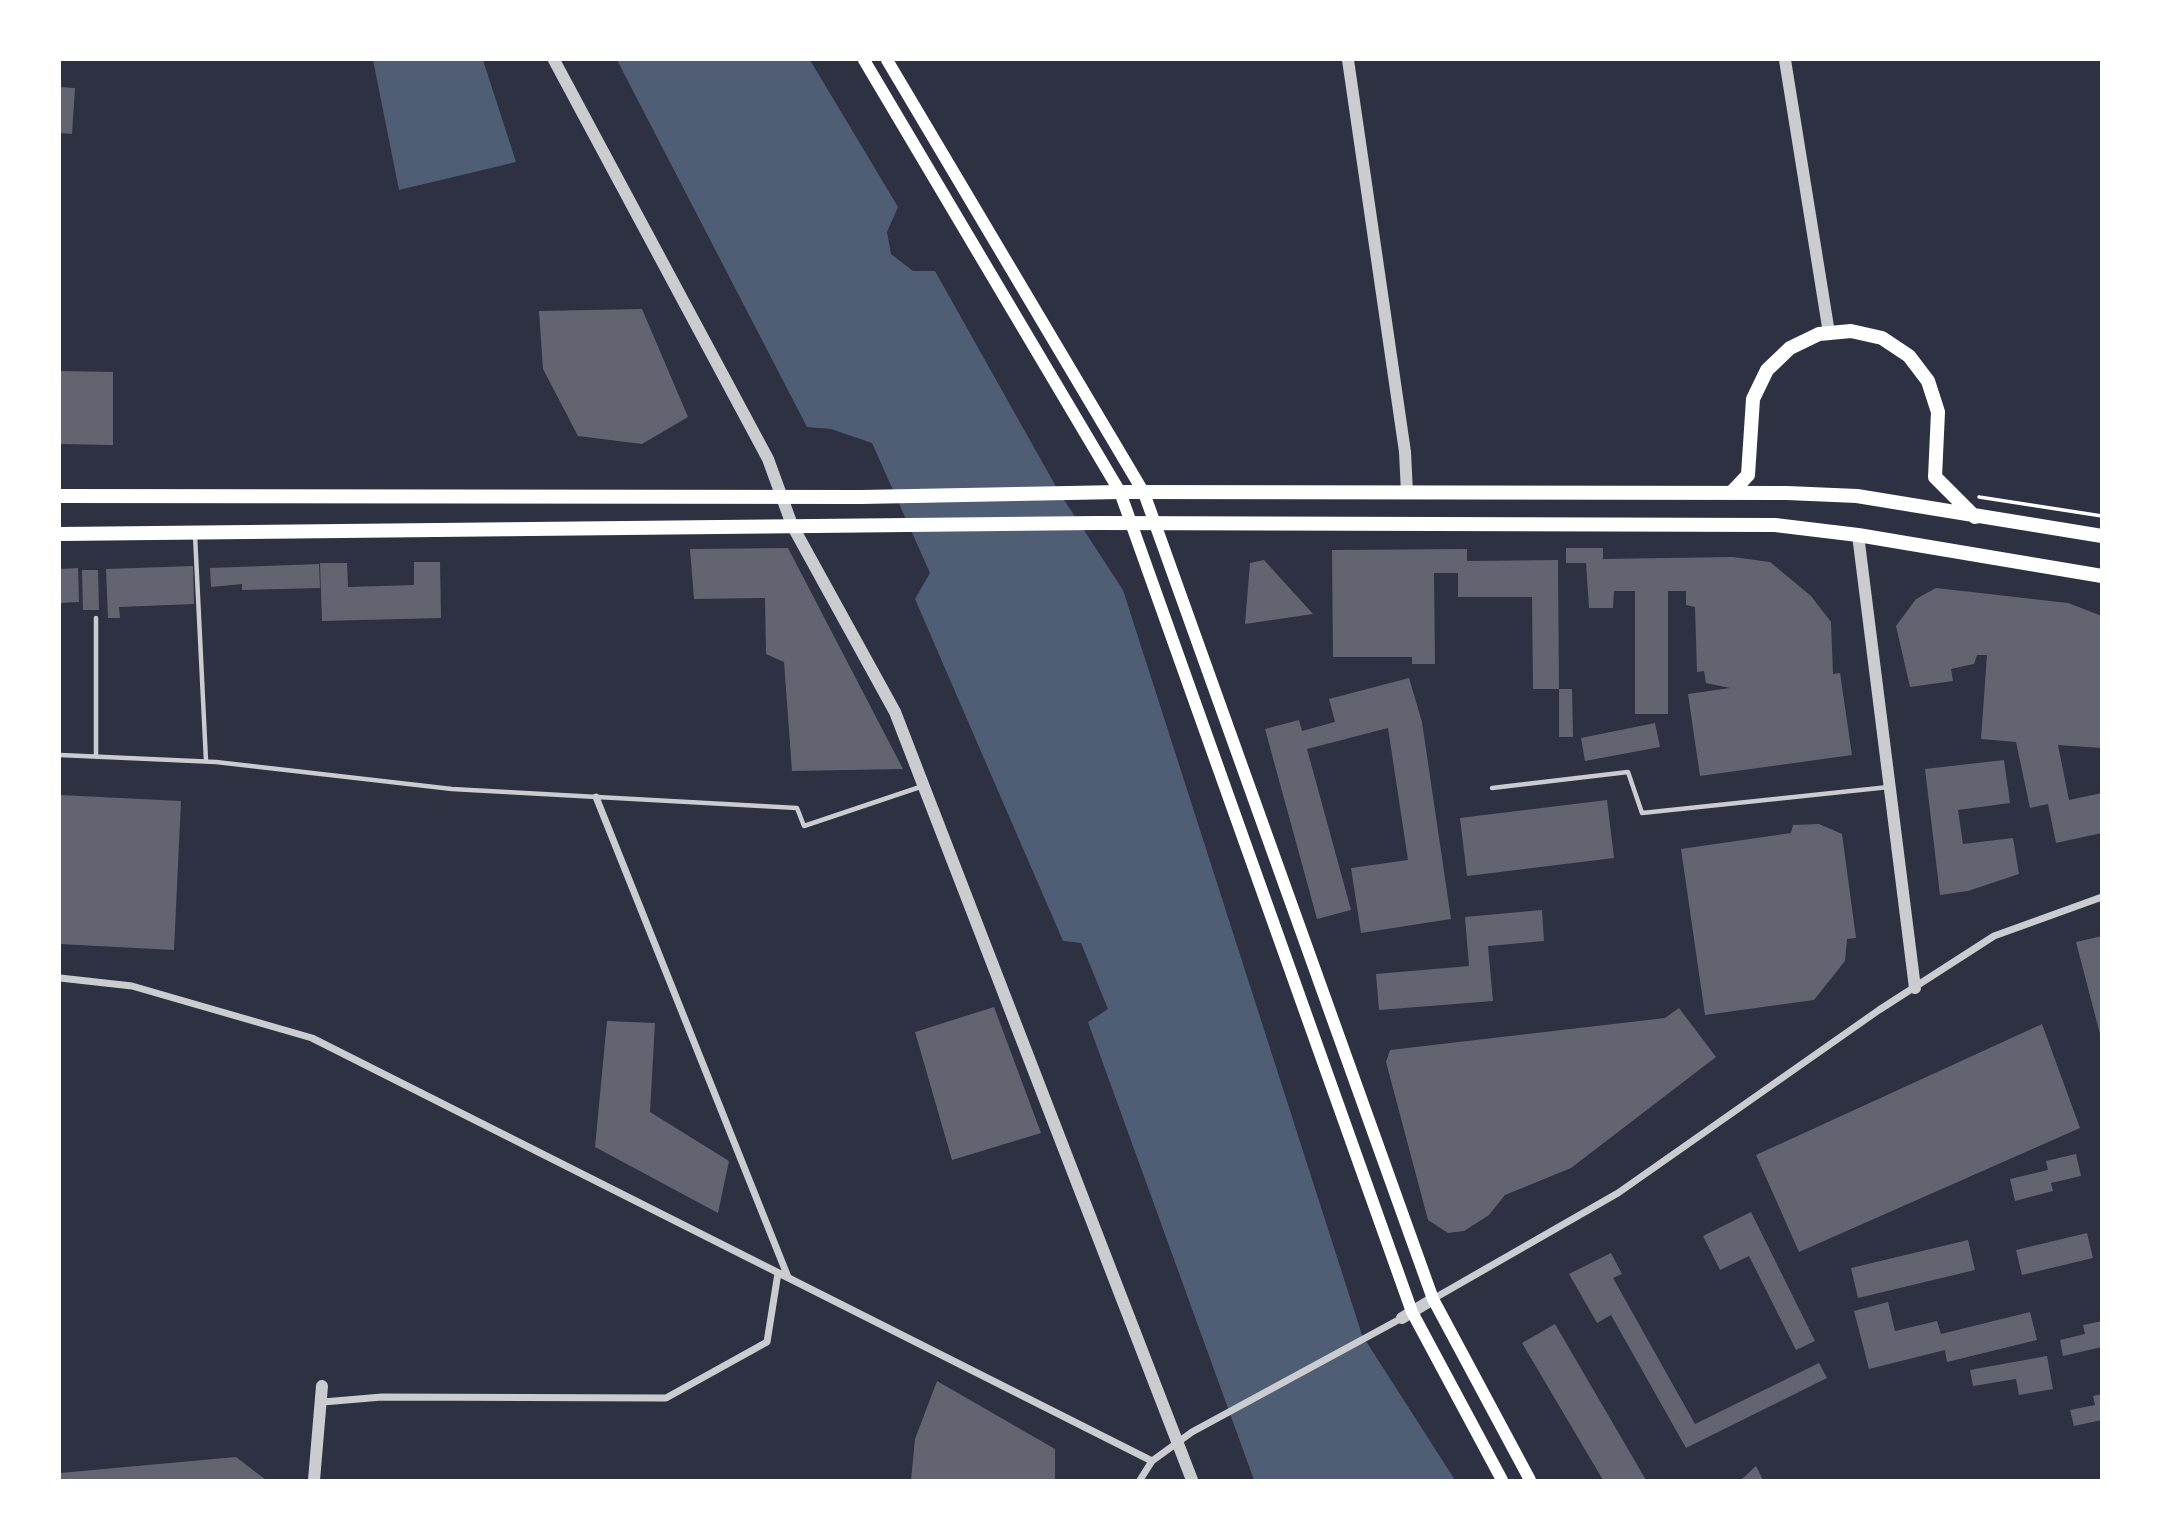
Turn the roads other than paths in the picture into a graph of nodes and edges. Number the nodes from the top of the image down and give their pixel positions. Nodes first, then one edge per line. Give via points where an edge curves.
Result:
1 (554, 60) edge
2 (864, 60) edge
3 (887, 60) edge
4 (1348, 60) edge
5 (1785, 60) edge
6 (1829, 333) junction
7 (1120, 492) junction
8 (1144, 493) junction
9 (1406, 493) junction
10 (1731, 493) junction
11 (781, 495) junction
12 (60, 496) edge
13 (1975, 516) junction
14 (1133, 523) junction
15 (1156, 524) junction
16 (792, 525) junction
17 (60, 534) edge
18 (195, 534) junction
19 (1858, 535) junction
20 (2102, 536) edge
21 (2102, 576) edge
22 (96, 618) dead end
23 (60, 755) edge
24 (96, 757) junction
25 (206, 761) junction
26 (923, 786) junction
27 (1890, 787) junction
28 (1492, 788) dead end
29 (596, 797) junction
30 (2102, 897) edge
31 (60, 978) edge
32 (1915, 988) junction
33 (778, 1273) junction
34 (788, 1278) junction
35 (1433, 1300) junction
36 (1407, 1315) junction
37 (322, 1386) dead end
38 (323, 1402) junction
39 (1177, 1444) junction
40 (1152, 1461) junction
41 (314, 1480) edge
42 (1140, 1480) edge
43 (1192, 1480) edge
44 (1502, 1480) edge
45 (1530, 1480) edge

1 - 11 street via 768,459
2 - 7 main road
3 - 8 main road
4 - 9 street via 1405,452
5 - 6 street
6 - 10 main road via 1790,348 1767,370 1753,399 1748,475
6 - 13 main road via 1851,331 1882,338 1909,356 1928,381 1938,412 1935,477
7 - 8 main road
7 - 11 main road
7 - 14 main road
8 - 9 main road
8 - 15 main road
9 - 10 main road
10 - 13 main road via 1857,496
11 - 12 main road
11 - 16 street
13 - 20 main road
14 - 15 main road
14 - 16 main road
14 - 36 main road
15 - 19 main road via 1775,525
15 - 35 main road
16 - 18 main road
16 - 26 street via 895,712
17 - 18 main road
18 - 25 lane
19 - 21 main road
19 - 27 street
22 - 24 lane
23 - 24 lane
24 - 25 lane
25 - 29 lane via 452,789
26 - 29 lane via 804,826 797,808
26 - 39 street
27 - 28 lane via 1642,813 1628,772
27 - 32 street
29 - 34 street
30 - 32 street via 1994,936
31 - 33 street via 132,986 312,1038
32 - 35 street via 1618,1193
33 - 34 street
33 - 38 street via 767,1342 666,1398 382,1396
34 - 40 street
35 - 36 street
35 - 45 main road
36 - 39 street
36 - 44 main road
37 - 38 street
38 - 41 street
39 - 40 street
39 - 43 street
40 - 42 street

